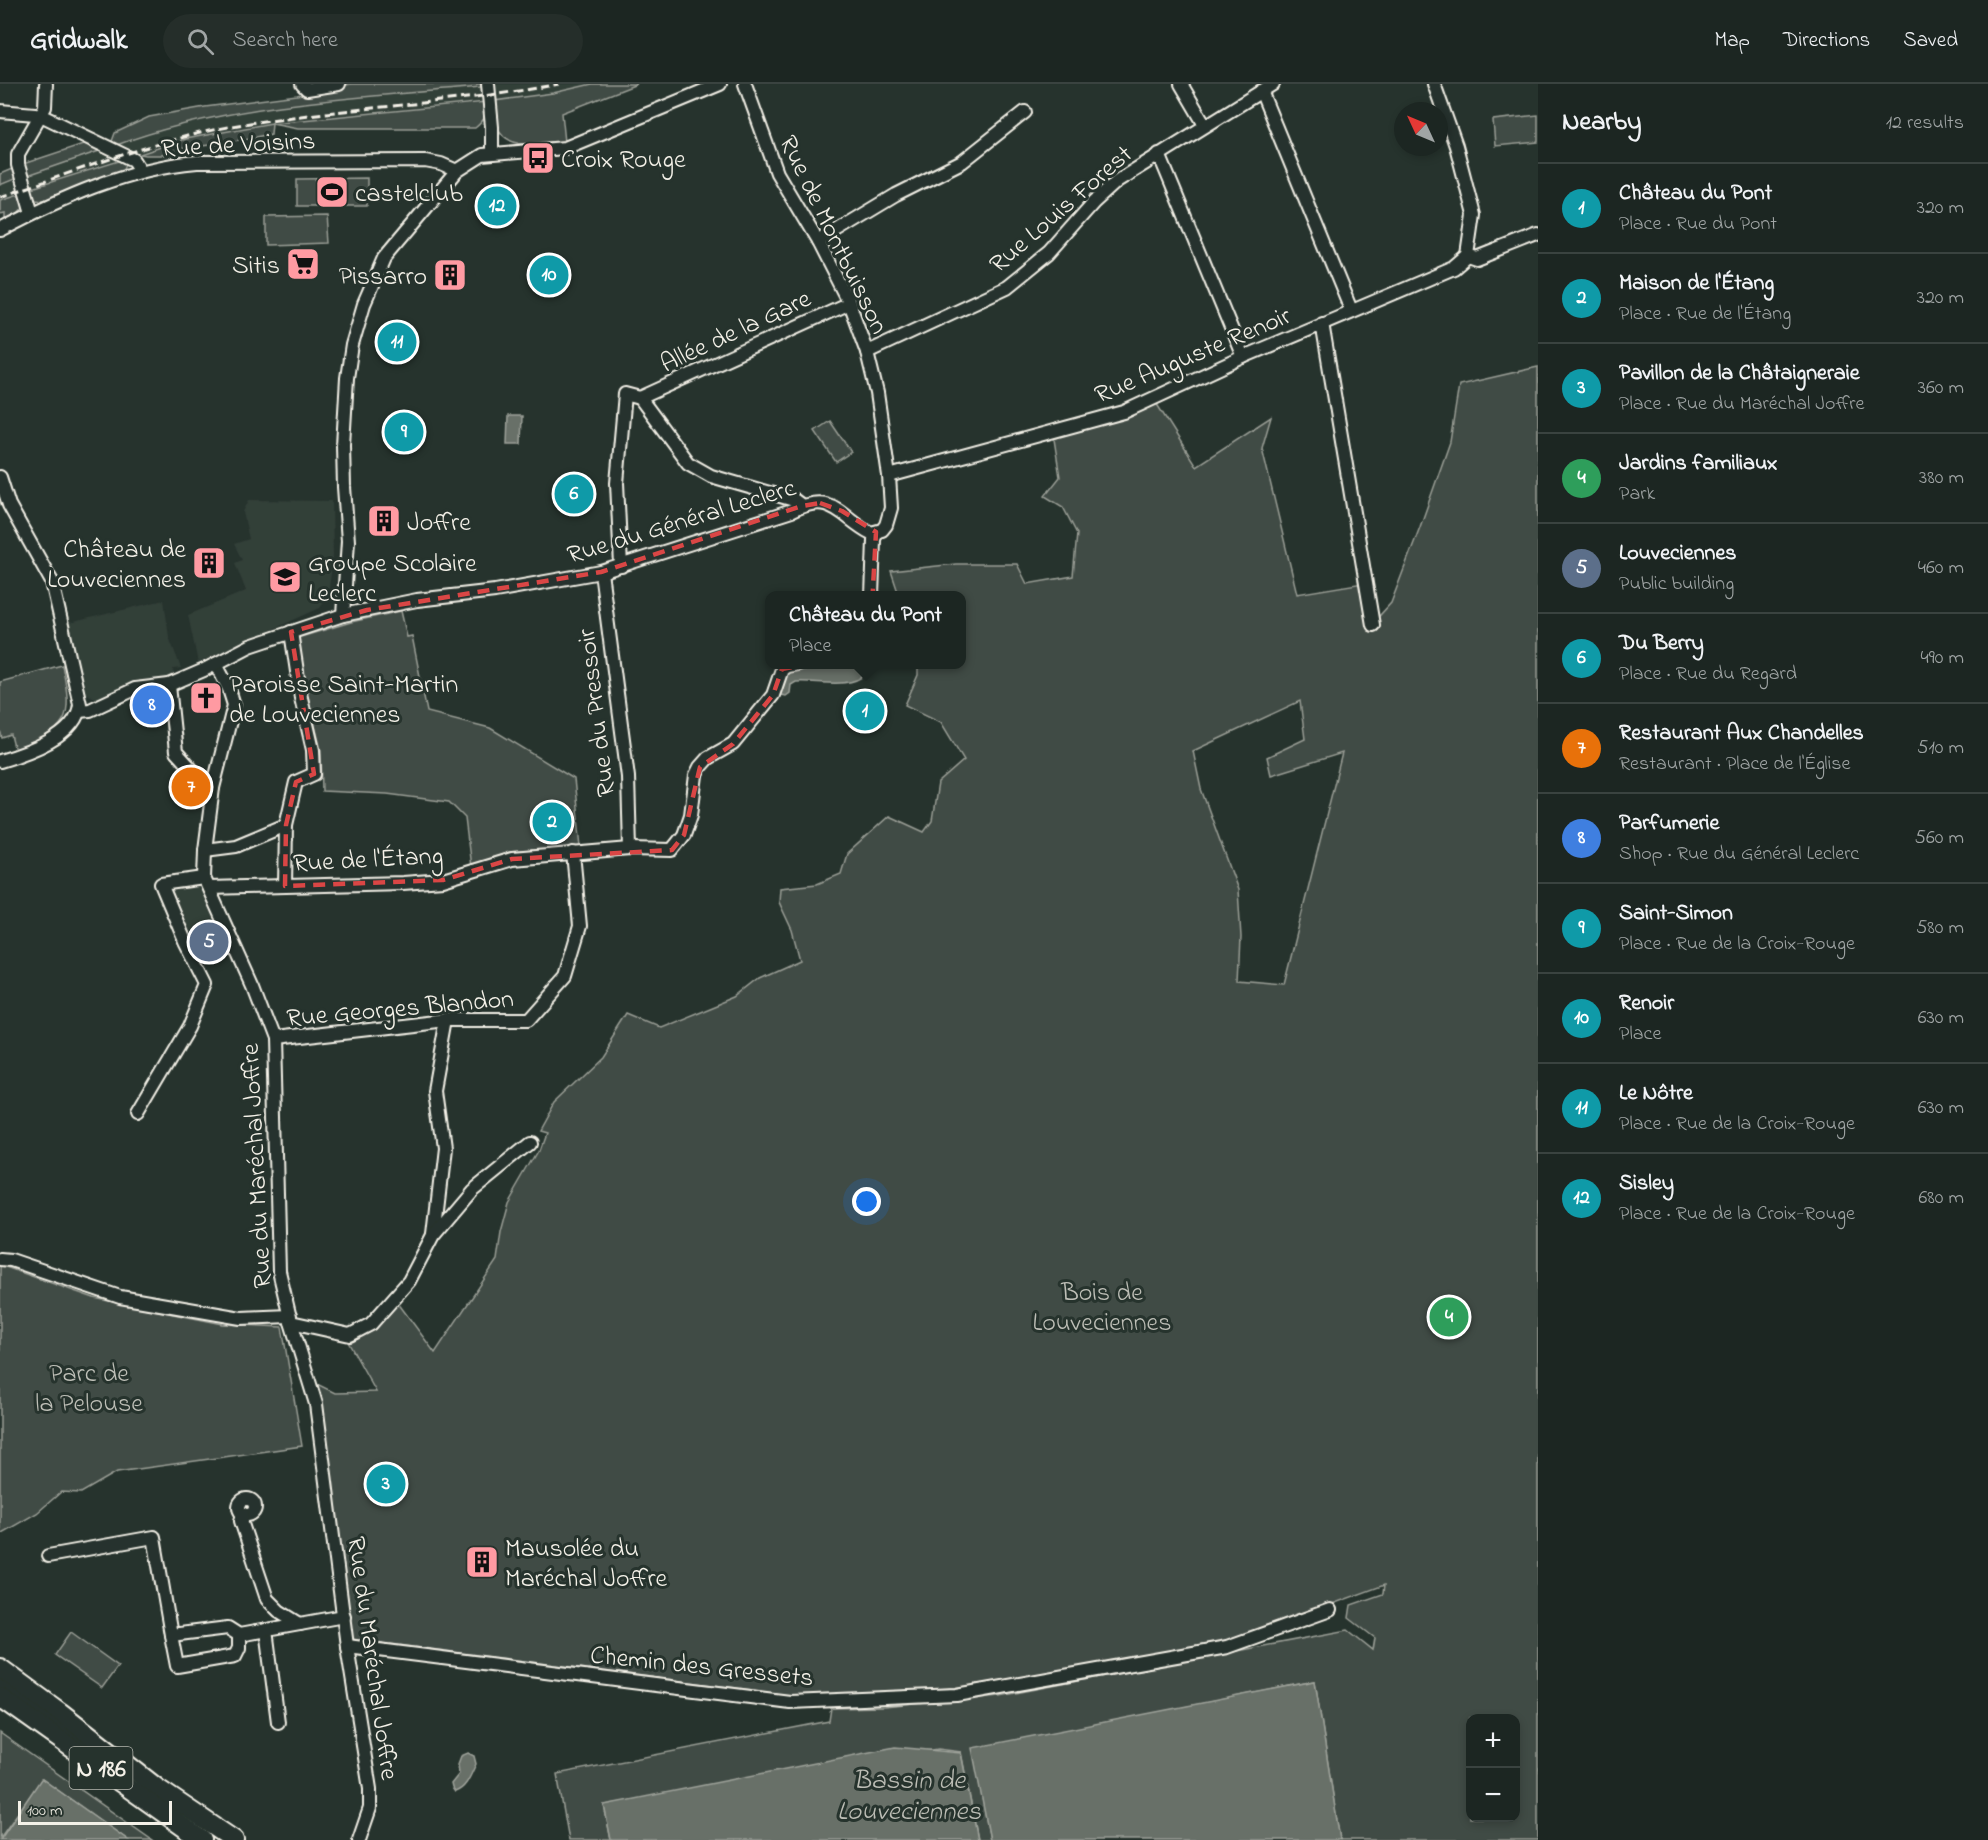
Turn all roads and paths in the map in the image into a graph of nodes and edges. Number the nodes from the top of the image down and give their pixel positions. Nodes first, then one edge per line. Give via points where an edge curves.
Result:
1 (46, 84) edge
2 (302, 84) edge
3 (339, 84) edge
4 (488, 84) edge
5 (720, 84) edge
6 (745, 84) edge
7 (1181, 84) edge
8 (1273, 84) edge
9 (1434, 84) edge
10 (1261, 91) junction
11 (0, 111) edge
12 (1025, 112) dead end
13 (41, 116) junction
14 (1205, 125) junction
15 (492, 153) junction
16 (1159, 154) junction
17 (141, 171) junction
18 (457, 171) junction
19 (32, 213) junction
20 (0, 230) edge
21 (1538, 235) edge
22 (818, 242) junction
23 (1468, 256) junction
24 (849, 303) junction
25 (1351, 310) junction
26 (1322, 323) junction
27 (867, 352) junction
28 (1243, 357) junction
29 (640, 398) junction
30 (889, 476) junction
31 (0, 477) edge
32 (802, 506) junction
33 (876, 532) junction
34 (621, 567) junction
35 (601, 572) junction
36 (872, 591) edge
37 (343, 615) junction
38 (1373, 625) dead end
39 (291, 633) junction
40 (216, 664) junction
41 (782, 669) edge
42 (169, 685) junction
43 (79, 711) junction
44 (0, 761) edge
45 (213, 788) junction
46 (286, 825) junction
47 (630, 849) junction
48 (205, 850) junction
49 (573, 853) junction
50 (207, 883) junction
51 (285, 886) junction
52 (448, 1020) junction
53 (273, 1040) junction
54 (138, 1114) dead end
55 (530, 1142) dead end
56 (433, 1235) junction
57 (0, 1259) edge
58 (291, 1319) junction
59 (243, 1514) dead end
60 (48, 1556) dead end
61 (1330, 1610) dead end
62 (344, 1616) junction
63 (300, 1624) junction
64 (266, 1630) junction
65 (171, 1635) junction
66 (239, 1635) junction
67 (347, 1646) junction
68 (0, 1668) edge
69 (0, 1683) edge
70 (0, 1696) edge
71 (278, 1722) dead end
72 (157, 1788) junction
73 (202, 1840) edge
74 (234, 1840) edge
75 (359, 1840) edge

1 - 13 street
2 - 3 street via 307,89
4 - 15 street
5 - 15 street via 565,148
6 - 22 street, Rue de Montbuisson via 777,173
7 - 14 street
8 - 10 street, Rue Louis Forest
9 - 23 street via 1474,215
10 - 14 street, Rue Louis Forest
10 - 25 street
11 - 13 street, Rue de Voisins
12 - 22 street via 962,162
13 - 17 street, Rue de Voisins via 134,160
13 - 19 street via 18,154
14 - 16 street, Rue Louis Forest
15 - 18 street
16 - 27 street, Rue Louis Forest via 1094,202 1049,253 1007,287
16 - 28 street
17 - 18 street, Rue de Voisins via 196,162 425,161
17 - 19 street
18 - 37 street via 384,258 352,345 346,378 343,445 348,542
19 - 20 street
21 - 23 street via 1477,259
22 - 24 street, Rue de Montbuisson
23 - 25 street, Rue Auguste Renoir via 1454,268
24 - 27 street, Rue de Montbuisson
24 - 29 street, Allée de la Gare
25 - 26 street, Rue Auguste Renoir
26 - 28 street, Rue Auguste Renoir
26 - 38 street
27 - 30 street, Rue de Montbuisson
28 - 30 street, Rue Auguste Renoir via 1124,412
29 - 32 street via 688,463 711,476 794,500
29 - 34 street via 625,394 617,483
30 - 33 street via 891,508 886,525
31 - 43 street via 9,505 52,582 80,697
32 - 33 street, Rue du Général Leclerc via 829,505 866,530
32 - 34 street, Rue du Général Leclerc
33 - 36 street
34 - 35 street, Rue du Général Leclerc
35 - 37 street, Rue du Général Leclerc
35 - 47 street, Rue du Pressoir via 628,777
37 - 39 street, Rue du Général Leclerc
39 - 40 street, Rue du Général Leclerc via 250,646
39 - 46 street via 315,774 296,782
40 - 42 street, Rue du Général Leclerc
40 - 45 street via 234,705
41 - 47 street, Rue de l'Étang via 773,695 733,744 700,767 691,815 684,835 672,850
42 - 43 street, Rue du Général Leclerc via 135,689 90,710
42 - 45 street via 177,752
43 - 44 street via 64,732 22,755
45 - 48 street
46 - 48 street via 236,846
46 - 51 street
47 - 49 street, Rue de l'Étang
48 - 50 street
49 - 51 street, Rue de l'Étang via 507,860 443,880
49 - 52 street, Rue Georges Blandon via 580,926 565,976 526,1020
50 - 51 street, Rue de l'Étang
50 - 53 street, Rue du Maréchal Joffre
50 - 54 street, Rue de l'Étang via 161,884 207,985 190,1026
52 - 53 street, Rue Georges Blandon
52 - 56 street via 435,1091 443,1148
53 - 58 street, Rue du Maréchal Joffre via 279,1271
55 - 56 street via 472,1189
56 - 58 street via 409,1281 371,1324 350,1335
57 - 58 street via 120,1297 241,1318
58 - 62 street, Rue du Maréchal Joffre via 316,1404
59 - 63 street via 241,1521 267,1599
60 - 65 street via 154,1537
61 - 67 street, Chemin des Gressets via 1227,1647 957,1695 790,1702
62 - 63 street
62 - 67 street, Rue du Maréchal Joffre
63 - 64 street
64 - 66 street
64 - 71 street
65 - 66 street via 228,1628
65 - 66 street via 177,1666 235,1656
67 - 75 street, Rue du Maréchal Joffre via 370,1796
68 - 72 main road, N 186
69 - 72 main road
70 - 73 main road, N 186
72 - 74 main road, N 186

